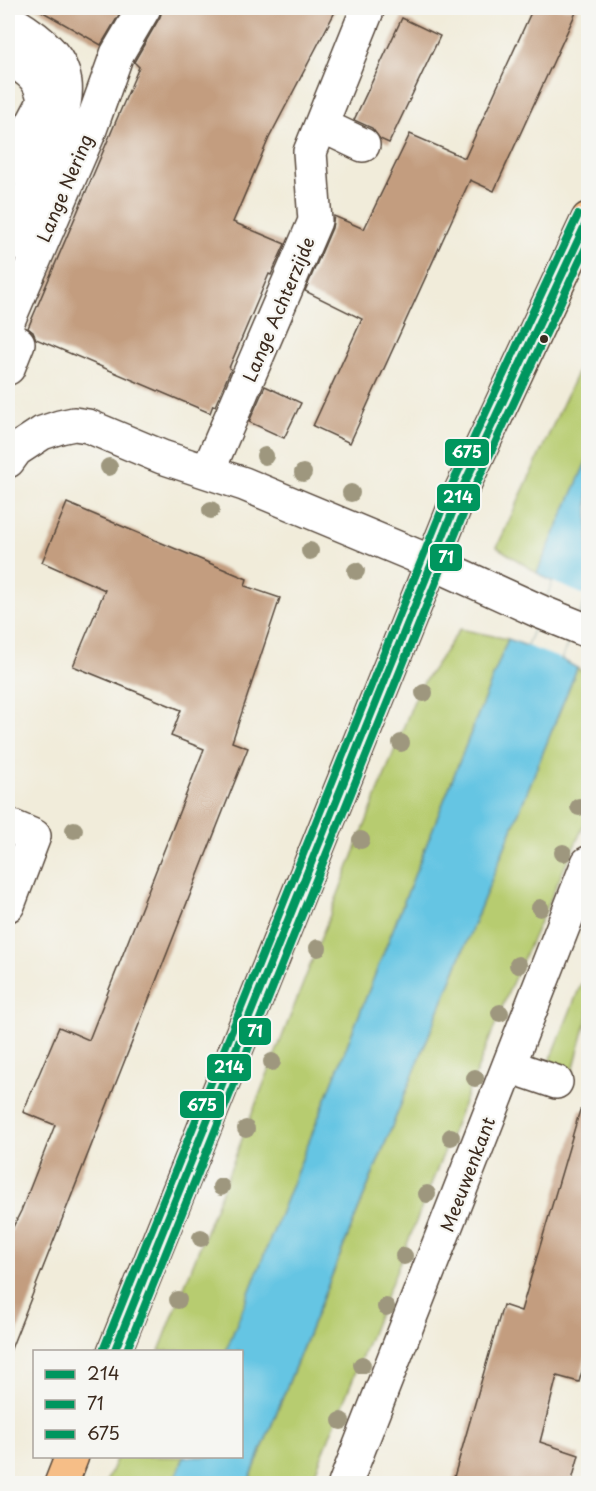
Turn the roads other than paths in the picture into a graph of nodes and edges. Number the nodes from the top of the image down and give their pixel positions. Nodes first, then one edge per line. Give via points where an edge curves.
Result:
1 (144, 8) edge
2 (368, 8) edge
3 (14, 18) edge
4 (117, 54) junction
5 (55, 96) junction
6 (321, 125) junction
7 (363, 145) dead end
8 (8, 170) edge
9 (588, 219) edge
10 (8, 244) edge
11 (12, 356) edge
12 (8, 461) edge
13 (208, 471) junction
14 (431, 562) junction
15 (582, 628) edge
16 (8, 825) edge
17 (588, 863) edge
18 (8, 905) edge
19 (509, 1066) junction
20 (556, 1082) dead end
21 (115, 1350) edge
22 (71, 1458) edge
23 (61, 1484) edge
24 (345, 1484) edge

1 - 4 street, Lange Nering
2 - 6 street, Lange Achterzijde
3 - 5 street via 19,65 31,72 43,92
3 - 5 street, Lange Nering via 40,40 61,71
4 - 5 street, Lange Nering
4 - 11 street, Lange Nering
5 - 8 street, Lange Nering
5 - 10 street, Lange Nering via 66,97 60,124
6 - 7 street
6 - 13 street, Lange Achterzijde via 310,152 315,221
9 - 14 main road
12 - 13 street via 16,450 42,433 74,424
13 - 14 street
14 - 15 street
14 - 21 main road
16 - 18 street via 34,836
17 - 19 street, Meeuwenkant
19 - 20 street
19 - 24 street, Meeuwenkant
22 - 23 main road

